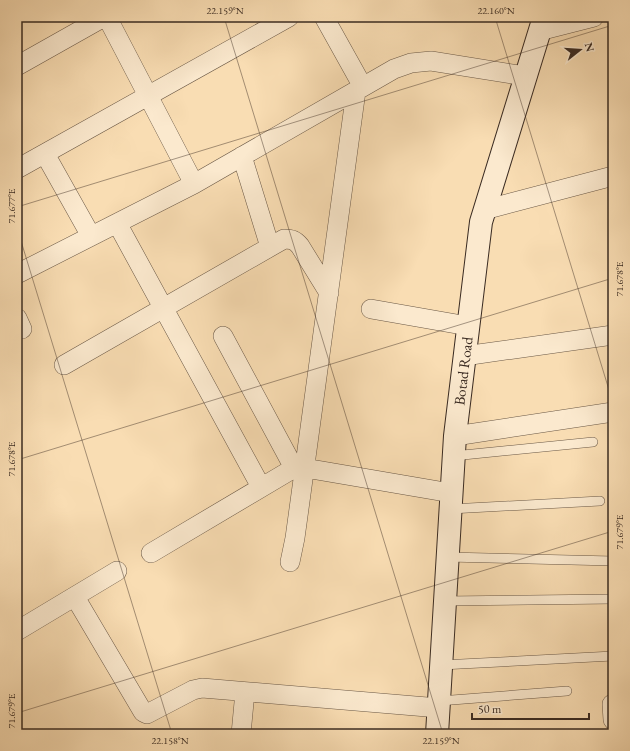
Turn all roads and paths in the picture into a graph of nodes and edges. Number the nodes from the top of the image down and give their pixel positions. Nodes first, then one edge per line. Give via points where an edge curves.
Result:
1 (105, 17) edge
2 (289, 17) edge
3 (324, 17) edge
4 (594, 17) edge
5 (541, 24) edge
6 (17, 66) edge
7 (525, 76) junction
8 (360, 89) junction
9 (149, 96) junction
10 (45, 154) junction
11 (242, 156) junction
12 (17, 170) edge
13 (613, 176) edge
14 (194, 184) junction
15 (484, 210) junction
16 (117, 223) junction
17 (91, 236) junction
18 (270, 247) junction
19 (17, 274) edge
20 (329, 293) junction
21 (371, 309) dead end
22 (164, 310) junction
23 (468, 326) junction
24 (223, 336) dead end
25 (613, 336) edge
26 (464, 356) junction
27 (64, 366) dead end
28 (613, 412) edge
29 (593, 442) dead end
30 (454, 446) junction
31 (302, 466) junction
32 (261, 488) junction
33 (451, 501) junction
34 (600, 501) dead end
35 (151, 554) dead end
36 (447, 557) junction
37 (613, 561) edge
38 (290, 562) dead end
39 (117, 571) dead end
40 (75, 597) junction
41 (613, 599) edge
42 (445, 601) junction
43 (17, 630) edge
44 (613, 656) edge
45 (441, 665) junction
46 (567, 691) dead end
47 (245, 692) junction
48 (439, 705) junction
49 (241, 734) edge
50 (437, 734) edge

1 - 6 street
1 - 9 street
2 - 9 street
3 - 8 street
4 - 5 street
5 - 7 main road, Botad Road
7 - 8 street via 431,62 394,68
7 - 15 main road, Botad Road
8 - 11 street
8 - 20 street
9 - 10 street
9 - 14 street
10 - 12 street
10 - 17 street
11 - 14 street
11 - 18 street
13 - 15 street
14 - 16 street
15 - 23 main road, Botad Road
16 - 17 street
16 - 22 street
17 - 19 street
18 - 20 street via 284,239 296,241
18 - 22 street
20 - 31 street
21 - 23 street
22 - 27 street
22 - 32 street
23 - 26 main road, Botad Road
24 - 31 street
25 - 26 street
26 - 30 main road, Botad Road
28 - 30 street
29 - 30 lane
30 - 33 main road, Botad Road
31 - 32 street
31 - 33 street
31 - 38 street
32 - 35 street
33 - 34 lane
33 - 36 main road, Botad Road
36 - 37 lane
36 - 42 main road, Botad Road
39 - 40 street
40 - 43 street
40 - 47 street via 143,712 152,712 193,690 202,688
41 - 42 lane
42 - 45 main road, Botad Road
44 - 45 lane
45 - 48 main road, Botad Road
46 - 48 lane
47 - 48 street
47 - 49 street
48 - 50 main road, Botad Road

